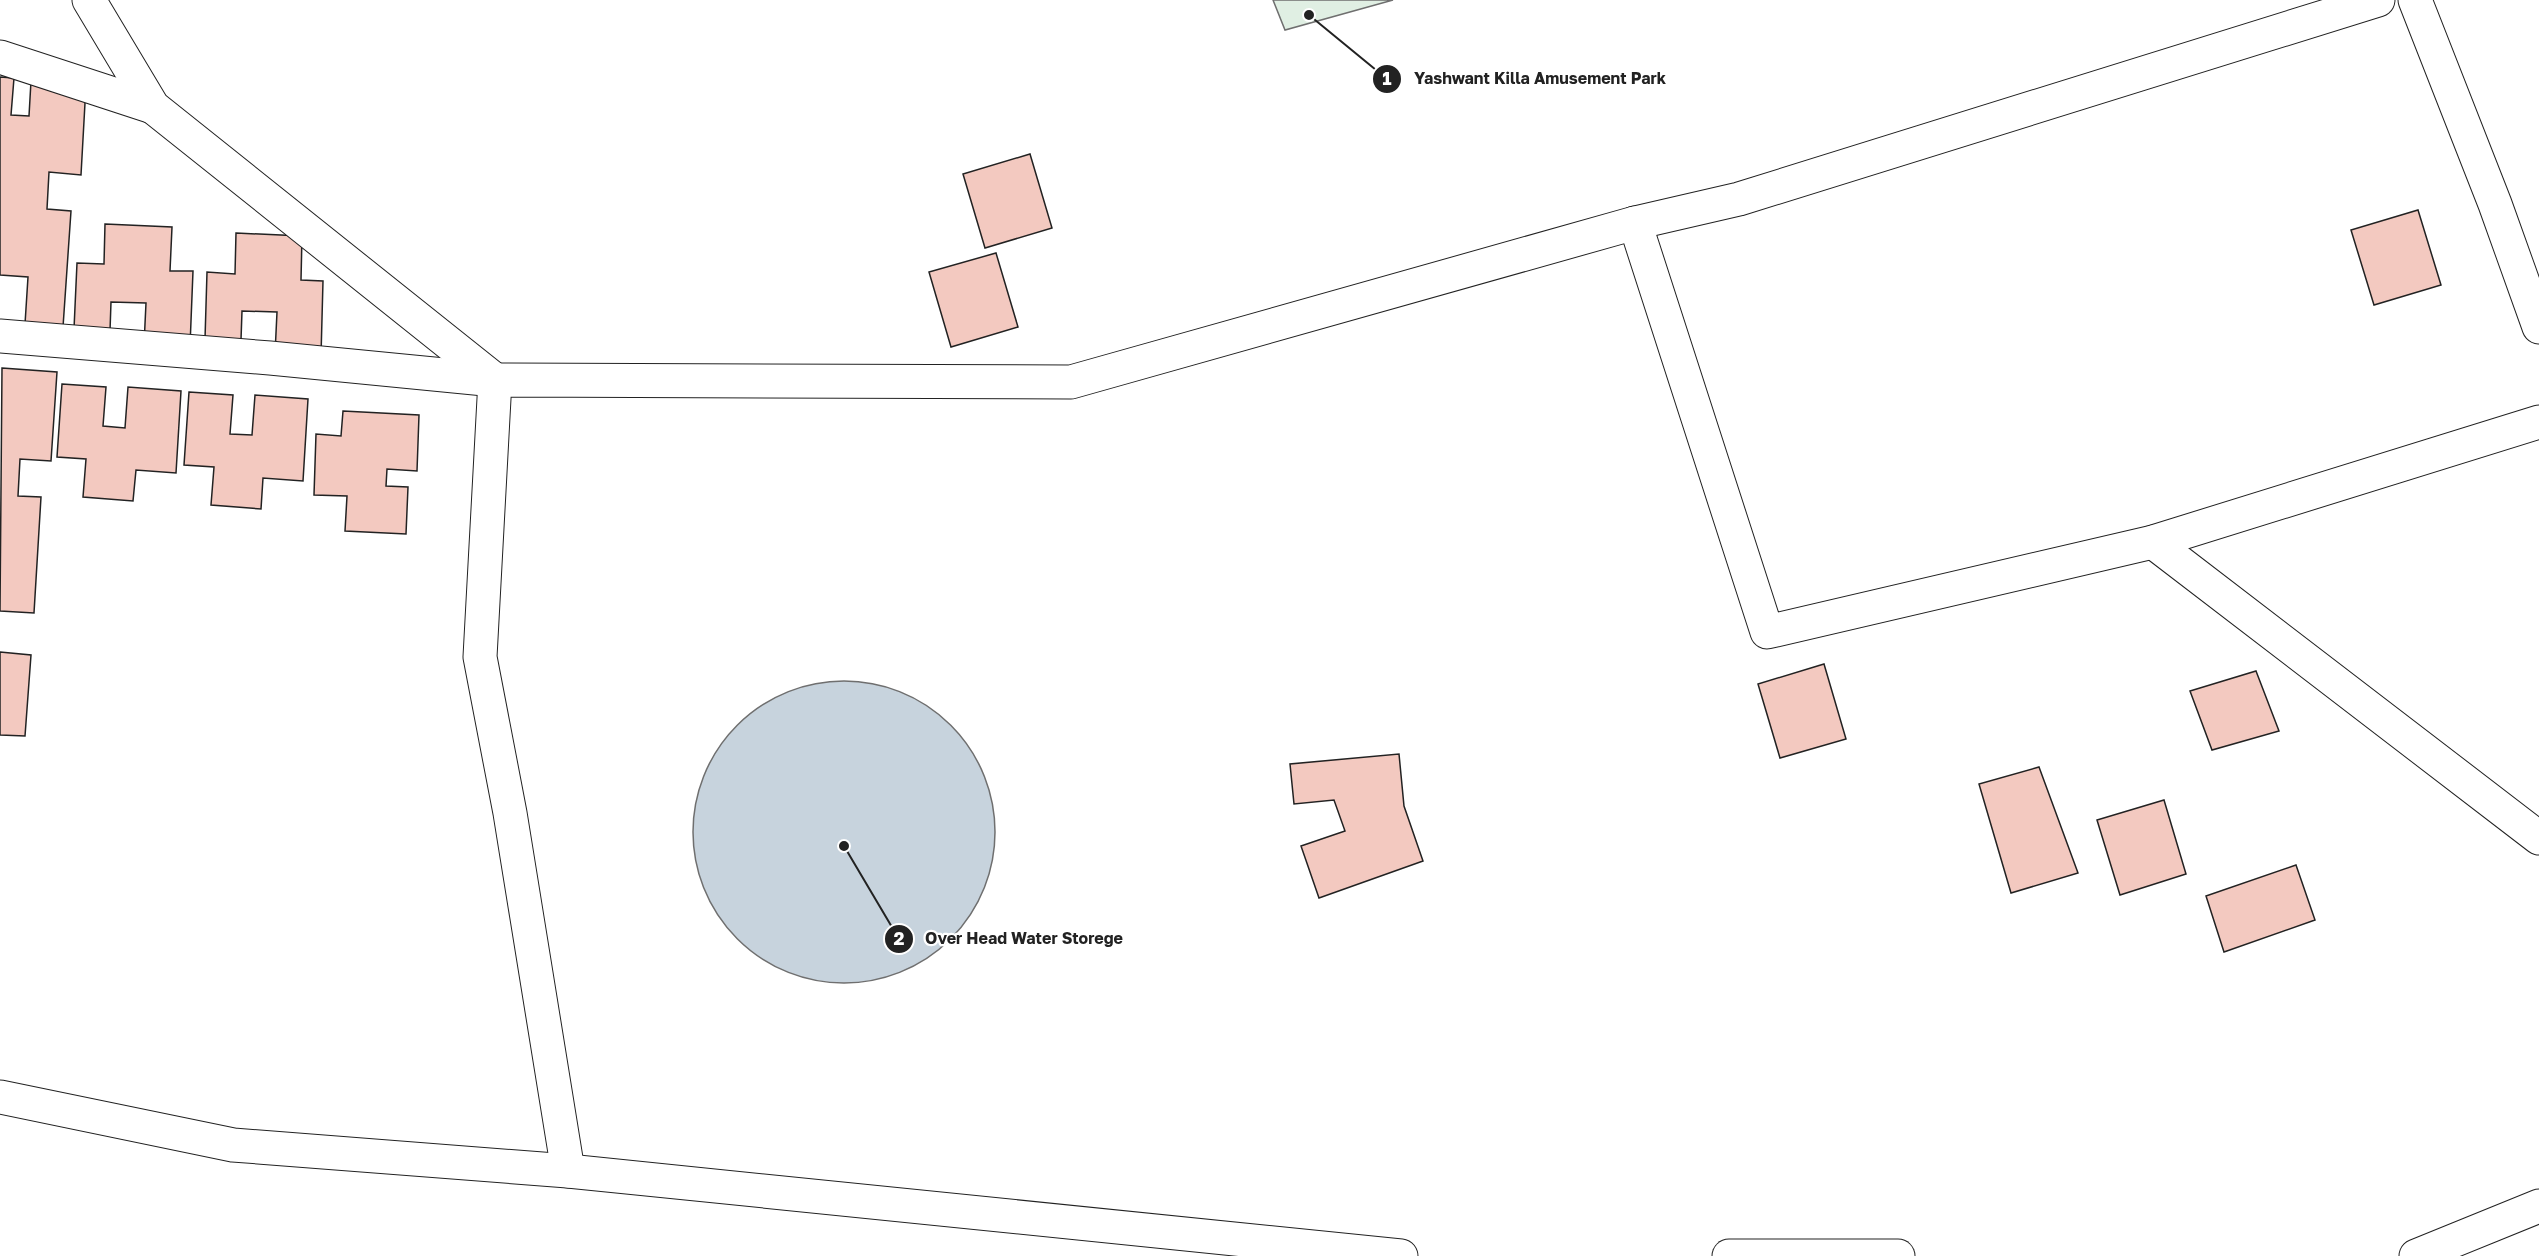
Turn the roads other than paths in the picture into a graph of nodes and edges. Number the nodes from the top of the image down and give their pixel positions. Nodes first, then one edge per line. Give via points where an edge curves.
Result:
1 (89, 0) edge
2 (2378, 0) edge
3 (2415, 0) edge
4 (0, 57) edge
5 (153, 107) junction
6 (1635, 224) junction
7 (2539, 327) edge
8 (0, 336) edge
9 (495, 380) junction
10 (2539, 422) edge
11 (2153, 542) junction
12 (2539, 838) edge
13 (0, 1096) edge
14 (568, 1171) junction
15 (2539, 1206) edge
16 (1401, 1256) edge
17 (1729, 1256) edge
18 (1898, 1256) edge
19 (2416, 1256) edge

1 - 5 street
2 - 6 street via 1739,199
3 - 7 street
4 - 5 street
5 - 9 street
6 - 9 street via 1071,382
6 - 11 street via 1767,632
8 - 9 street
9 - 14 street via 480,657 510,813
10 - 11 street
11 - 12 street
13 - 14 street via 232,1145
14 - 16 street
15 - 19 street
17 - 18 street

